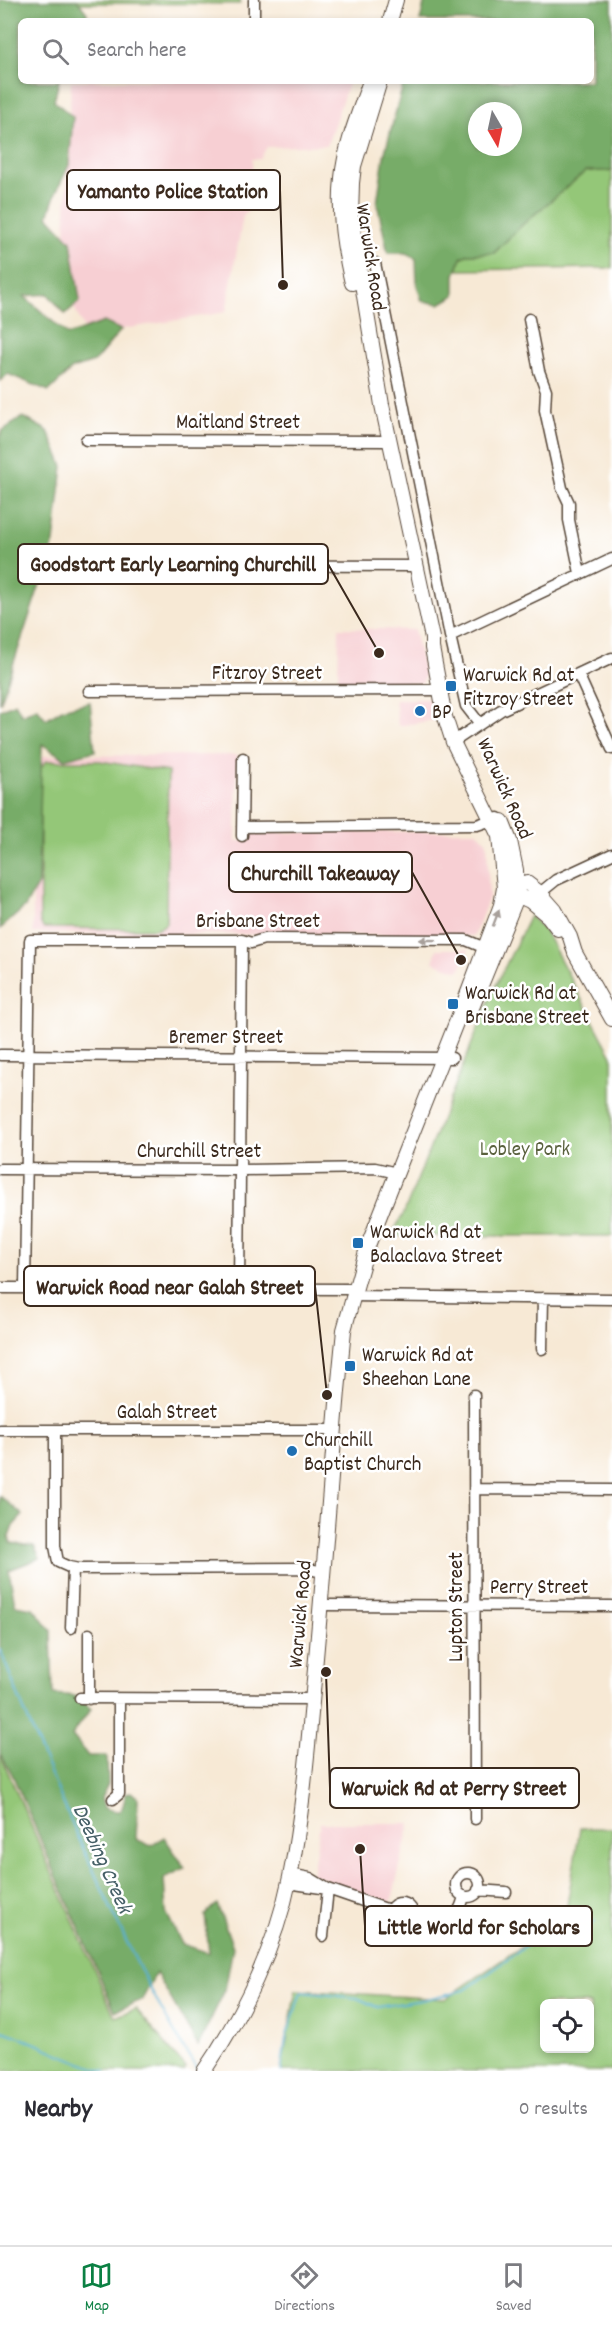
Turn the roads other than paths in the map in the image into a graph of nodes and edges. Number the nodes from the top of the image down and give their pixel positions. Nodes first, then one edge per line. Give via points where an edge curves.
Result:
1 (254, 0) edge
2 (396, 0) edge
3 (405, 0) edge
4 (254, 18) edge
5 (391, 18) edge
6 (400, 18) edge
7 (369, 84) edge
8 (379, 84) edge
9 (375, 263) dead end
10 (529, 319) dead end
11 (382, 405) junction
12 (86, 440) dead end
13 (390, 441) junction
14 (612, 559) edge
15 (91, 565) dead end
16 (416, 566) junction
17 (580, 573) junction
18 (450, 636) junction
19 (612, 658) edge
20 (578, 674) junction
21 (443, 690) junction
22 (89, 692) dead end
23 (480, 724) junction
24 (457, 740) junction
25 (612, 749) edge
26 (243, 758) dead end
27 (496, 819) junction
28 (612, 854) edge
29 (513, 890) junction
30 (540, 893) junction
31 (242, 940) junction
32 (484, 948) junction
33 (575, 953) junction
34 (612, 1019) edge
35 (0, 1055) edge
36 (27, 1055) junction
37 (241, 1055) junction
38 (448, 1057) junction
39 (0, 1169) edge
40 (26, 1169) junction
41 (240, 1170) junction
42 (398, 1173) junction
43 (0, 1288) edge
44 (25, 1288) junction
45 (239, 1288) junction
46 (353, 1293) junction
47 (543, 1298) junction
48 (612, 1299) edge
49 (542, 1349) dead end
50 (474, 1395) dead end
51 (0, 1430) edge
52 (55, 1430) junction
53 (334, 1431) junction
54 (475, 1489) junction
55 (612, 1490) edge
56 (73, 1568) junction
57 (324, 1572) junction
58 (321, 1605) junction
59 (475, 1606) junction
60 (612, 1606) edge
61 (71, 1628) dead end
62 (89, 1634) dead end
63 (119, 1699) junction
64 (312, 1699) junction
65 (113, 1799) dead end
66 (475, 1819) dead end
67 (289, 1879) junction
68 (328, 1889) junction
69 (478, 1890) junction
70 (506, 1892) dead end
71 (464, 1896) junction
72 (389, 1910) junction
73 (411, 1922) junction
74 (322, 1936) dead end
75 (204, 2071) edge

1 - 4 street
2 - 5 main road
3 - 6 main road
7 - 11 main road, Warwick Road via 351,133 341,211 350,272
8 - 11 main road, Warwick Road via 354,166 351,200 355,251
9 - 18 street, Warwick Road
10 - 17 street
11 - 13 main road, Warwick Road
12 - 13 street, Maitland Street
13 - 16 main road, Warwick Road
14 - 17 street
15 - 16 street
16 - 21 main road, Warwick Road
17 - 18 street
18 - 23 street, Warwick Road via 466,706
19 - 20 street
20 - 23 street
20 - 25 street
21 - 22 street, Fitzroy Street
21 - 24 main road, Warwick Road
23 - 24 street
24 - 27 main road, Warwick Road
26 - 27 street via 242,832 477,825
27 - 29 main road, Warwick Road
28 - 30 street via 556,880
29 - 30 main road via 527,883
32 -> 29 main road, Warwick Road via 501,905
29 - 33 main road via 548,916
29 - 38 main road, Warwick Road
30 - 33 main road via 555,910
32 -> 31 street, Brisbane Street via 466,940
31 - 36 street, Brisbane Street via 30,940
31 - 37 street
32 - 38 main road, Warwick Road
33 - 34 main road
35 - 36 street, Bremer Street
36 - 37 street, Bremer Street
36 - 40 street
37 - 38 street, Bremer Street
37 - 41 street
38 - 42 main road, Warwick Road via 423,1103
39 - 40 street, Churchill Street
40 - 41 street, Churchill Street
40 - 44 street
41 - 42 street, Churchill Street via 375,1168
41 - 45 street
42 - 46 main road, Warwick Road
43 - 44 street
44 - 45 street
45 - 46 street
46 - 47 street
46 - 53 main road, Warwick Road via 344,1330
47 - 48 street
47 - 49 street
50 - 54 street, Lupton Street
51 - 52 street, Galah Street
52 - 53 street, Galah Street
52 - 56 street via 56,1556 58,1562
53 - 57 main road, Warwick Road
54 - 55 street
54 - 59 street, Lupton Street
56 - 57 street
56 - 61 street
57 - 58 main road, Warwick Road
58 - 59 street, Perry Street
58 - 64 main road, Warwick Road
59 - 60 street, Perry Street
59 - 66 street, Lupton Street
62 - 63 street via 85,1698
63 - 64 street
63 - 65 street via 119,1794
64 - 67 main road, Warwick Road
67 - 68 street
67 - 75 main road, Warwick Road via 260,1970
68 - 72 street
68 - 74 street
69 - 70 street
69 - 71 street
69 - 71 street via 480,1882 476,1875 464,1874 456,1882
71 - 73 street via 450,1922 430,1927
72 - 73 street via 389,1918 396,1926
72 - 73 street via 399,1902 407,1904 412,1911

